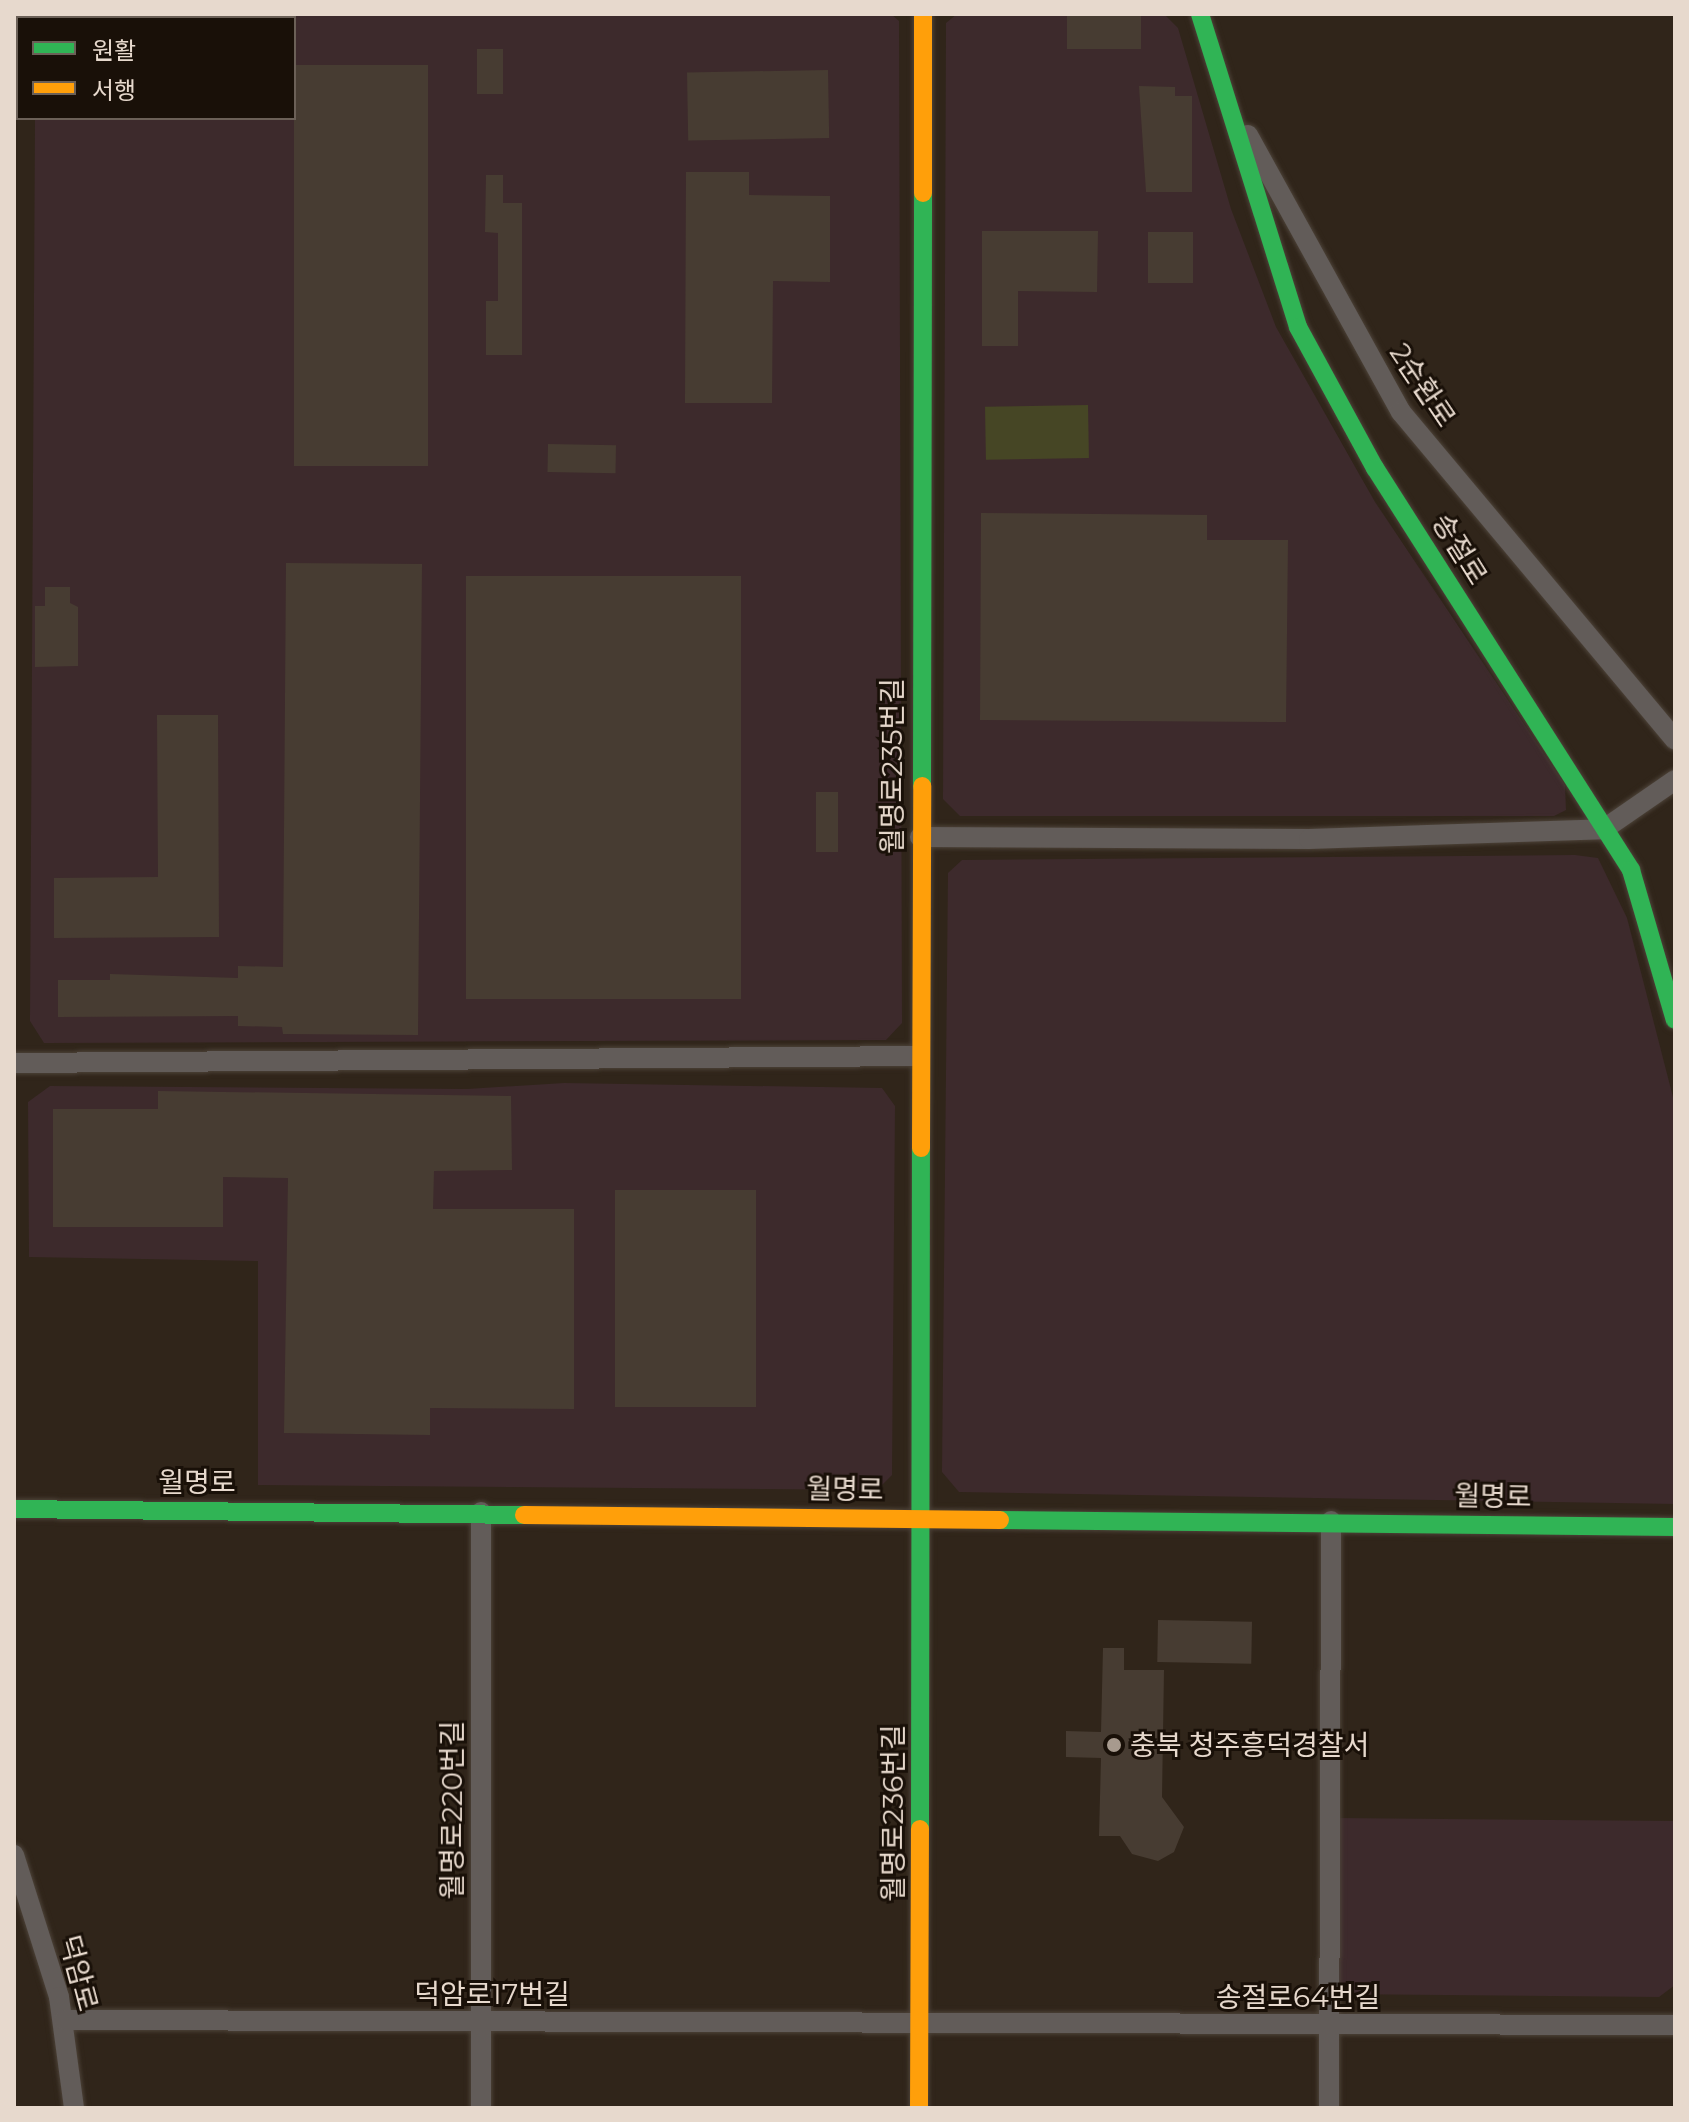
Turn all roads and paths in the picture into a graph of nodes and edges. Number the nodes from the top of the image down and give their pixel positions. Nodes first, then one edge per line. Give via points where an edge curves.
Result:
1 (923, 14) edge
2 (1200, 14) edge
3 (1225, 93) junction
4 (1675, 740) edge
5 (1675, 780) edge
6 (1604, 829) junction
7 (920, 837) junction
8 (1675, 1020) edge
9 (919, 1056) junction
10 (14, 1063) edge
11 (14, 1509) edge
12 (481, 1512) junction
13 (922, 1518) junction
14 (1331, 1521) junction
15 (1675, 1527) edge
16 (14, 1855) edge
17 (64, 2020) junction
18 (920, 2020) junction
19 (480, 2022) junction
20 (1675, 2025) edge
21 (1329, 2026) junction
22 (74, 2108) edge
23 (481, 2108) edge
24 (919, 2108) edge
25 (1329, 2108) edge

1 - 7 street, 월명로235번길
2 - 3 street, 2순환로
3 - 4 street, 2순환로 via 1401,412
3 - 6 street, 송절로 via 1298,327 1375,468
5 - 6 street
6 - 7 street via 1309,839
6 - 8 street, 송절로 via 1636,885
7 - 9 street, 월명로235번길
9 - 10 street
9 - 13 street, 월명로235번길
11 - 12 street, 월명로
12 - 13 street, 월명로
12 - 19 street, 월명로220번길
13 - 14 street, 월명로
13 - 18 street, 월명로236번길
14 - 15 street, 월명로
14 - 21 street
16 - 17 street, 덕암로
17 - 19 street, 덕암로17번길
17 - 22 street, 덕암로
18 - 19 street, 덕암로17번길
18 - 21 street, 송절로64번길
18 - 24 street, 월명로236번길
19 - 23 street, 월명로220번길
20 - 21 street, 송절로64번길
21 - 25 street

